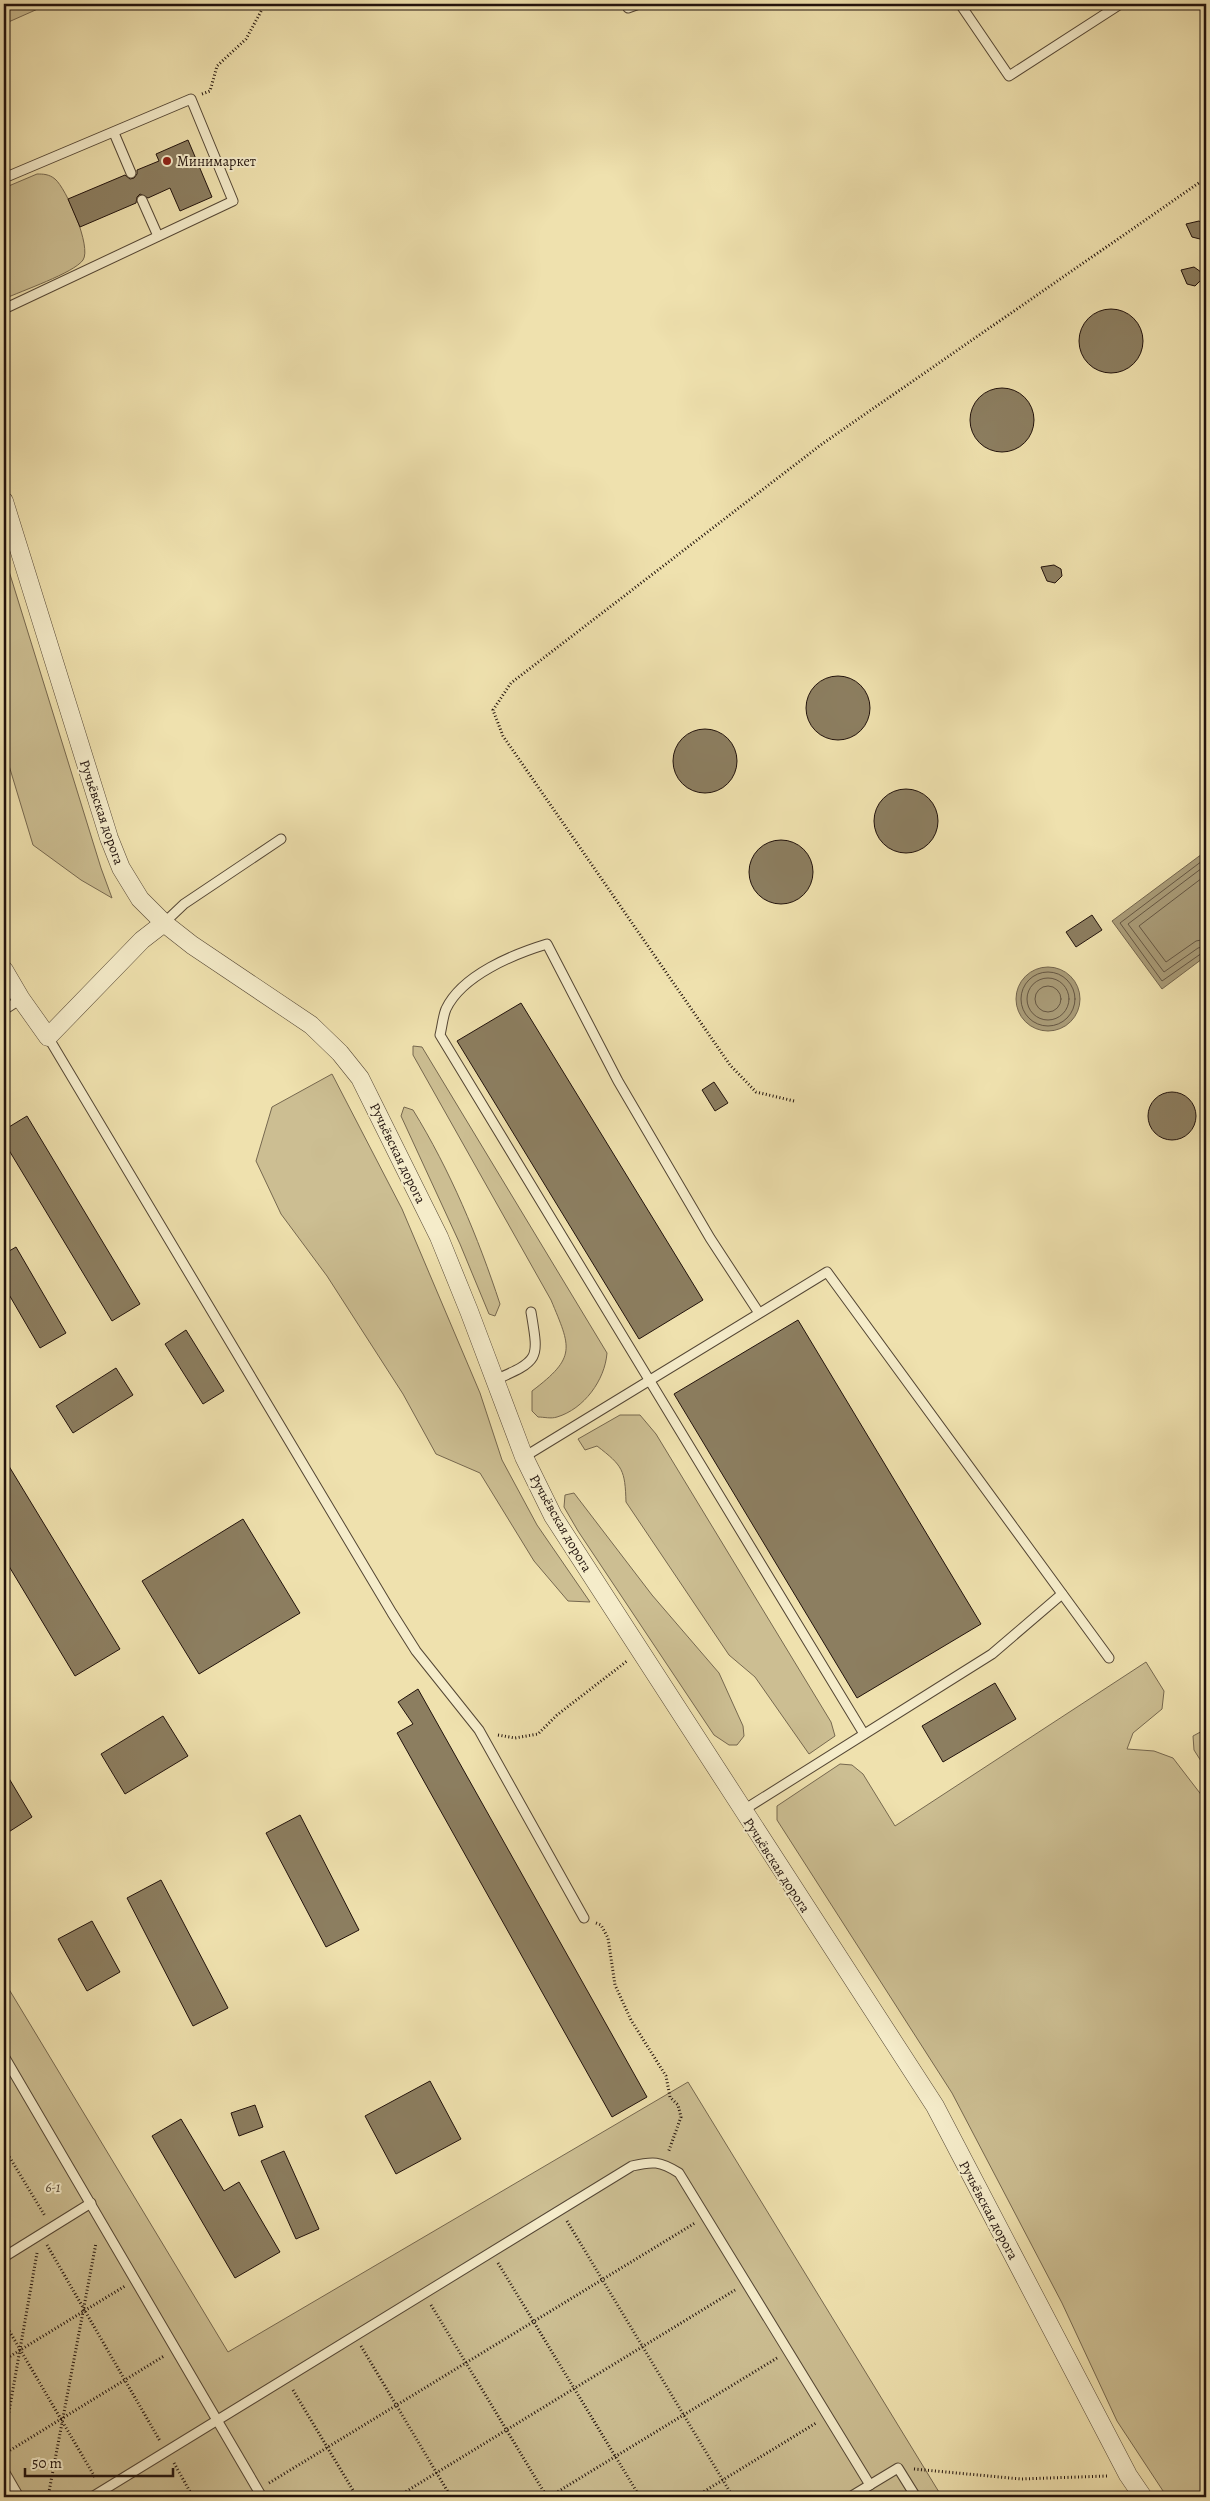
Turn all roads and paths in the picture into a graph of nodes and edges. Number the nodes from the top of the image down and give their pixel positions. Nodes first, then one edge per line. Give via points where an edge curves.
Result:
1 (265, 4) edge
2 (639, 4) edge
3 (960, 4) edge
4 (1119, 5) dead end
5 (628, 8) dead end
6 (191, 99) junction
7 (114, 133) junction
8 (131, 173) dead end
9 (4, 178) edge
10 (1206, 178) edge
11 (142, 200) dead end
12 (158, 236) junction
13 (4, 310) edge
14 (4, 501) edge
15 (281, 839) dead end
16 (164, 923) junction
17 (4, 970) edge
18 (21, 999) junction
19 (4, 1010) edge
20 (48, 1037) junction
21 (794, 1101) dead end
22 (531, 1312) dead end
23 (759, 1314) junction
24 (495, 1380) junction
25 (649, 1381) junction
26 (524, 1458) junction
27 (1062, 1594) junction
28 (640, 1652) junction
29 (1109, 1658) dead end
30 (479, 1730) junction
31 (864, 1734) junction
32 (742, 1811) junction
33 (584, 1918) joint
34 (4, 2056) edge
35 (4, 2148) edge
36 (10, 2159) junction
37 (4, 2162) edge
38 (664, 2164) junction
39 (91, 2203) junction
40 (560, 2210) junction
41 (706, 2216) junction
42 (100, 2220) junction
43 (52, 2228) junction
44 (41, 2235) junction
45 (492, 2252) junction
46 (4, 2258) edge
47 (136, 2280) junction
48 (602, 2280) junction
49 (746, 2283) junction
50 (424, 2293) junction
51 (84, 2311) junction
52 (4, 2322) edge
53 (534, 2322) junction
54 (354, 2335) junction
55 (643, 2347) junction
56 (176, 2349) junction
57 (20, 2350) junction
58 (788, 2351) junction
59 (4, 2360) edge
60 (466, 2362) junction
61 (286, 2379) junction
62 (125, 2380) junction
63 (574, 2389) junction
64 (396, 2405) junction
65 (684, 2414) junction
66 (828, 2416) junction
67 (62, 2420) junction
68 (217, 2422) junction
69 (506, 2430) junction
70 (4, 2440) edge
71 (327, 2447) junction
72 (167, 2452) junction
73 (4, 2454) edge
74 (615, 2456) junction
75 (898, 2468) junction
76 (4, 2470) edge
77 (437, 2473) junction
78 (1128, 2475) junction
79 (723, 2480) junction
80 (870, 2485) junction
81 (103, 2490) junction
82 (259, 2493) edge
83 (20, 2497) edge
84 (48, 2497) edge
85 (92, 2497) edge
86 (194, 2497) edge
87 (357, 2497) edge
88 (398, 2497) edge
89 (452, 2497) edge
90 (548, 2497) edge
91 (640, 2497) edge
92 (695, 2497) edge
93 (733, 2497) edge
94 (850, 2497) edge
95 (916, 2497) edge
96 (1143, 2497) edge

1 - 6 path via 246,39 218,66 210,91
2 - 5 lane
3 - 4 lane via 1009,76
6 - 7 lane
6 - 12 lane via 233,201
7 - 8 lane
7 - 9 lane
10 - 21 path via 822,444 511,683 493,710 503,736 730,1065 756,1092
11 - 12 lane
12 - 13 lane
14 - 16 street, Ручьёвская дорога via 109,838 121,868 140,899
15 - 16 lane via 184,904
16 - 20 street via 142,940
16 - 24 street, Ручьёвская дорога via 312,1025 340,1052 360,1078 439,1237
17 - 18 street
18 - 19 lane
18 - 20 street
20 - 30 lane via 392,1613 416,1650
22 - 24 lane via 537,1347 532,1359
23 - 25 lane
23 - 25 lane via 710,1238 618,1081 547,944 518,953 477,976 457,992 446,1010 440,1035
23 - 27 lane via 828,1272
24 - 26 street, Ручьёвская дорога
25 - 26 lane
25 - 31 lane
26 - 28 street, Ручьёвская дорога via 553,1516
27 - 29 lane
27 - 31 lane via 992,1654
28 - 30 path via 557,1715 538,1734 515,1738
28 - 32 street, Ручьёвская дорога
30 - 33 lane
31 - 32 lane
32 - 78 street, Ручьёвская дорога via 934,2106
33 - 38 path via 601,1925 608,1938 615,1985 631,2020 666,2076 670,2097 681,2111
34 - 39 lane
35 - 36 path
36 - 37 path
36 - 43 path
38 - 40 lane via 648,2162 632,2166
38 - 41 lane via 679,2172
39 - 42 lane
39 - 43 lane
40 - 45 lane
40 - 48 path
41 - 48 path
41 - 49 lane
42 - 47 lane
42 - 51 path
43 - 44 lane
44 - 46 lane
44 - 51 path
44 - 57 path
45 - 50 lane
45 - 53 path
47 - 51 path
47 - 56 lane
48 - 53 path
48 - 55 path
49 - 55 path
49 - 58 lane
50 - 54 lane
50 - 60 path
51 - 57 path
51 - 62 path
51 - 67 path
52 - 57 path
53 - 60 path
53 - 63 path
54 - 61 lane
54 - 64 path
55 - 63 path
55 - 65 path
56 - 62 path
56 - 68 lane
57 - 59 path
57 - 67 path
57 - 70 path
58 - 65 path
58 - 66 lane
60 - 64 path
60 - 69 path
61 - 68 lane
61 - 71 path
62 - 67 path
62 - 72 path
63 - 69 path
63 - 74 path
64 - 71 path
64 - 77 path
65 - 74 path
65 - 79 path
66 - 79 path
66 - 80 lane
67 - 73 path
67 - 81 path
67 - 84 path
68 - 72 lane
68 - 82 lane
69 - 77 path
69 - 90 path
71 - 82 path
71 - 87 path
72 - 81 lane
72 - 86 path
74 - 90 path
74 - 91 path
75 - 78 path via 1021,2479
75 - 80 lane
75 - 95 lane
76 - 83 lane
77 - 88 path
77 - 89 path
78 - 96 street, Ручьёвская дорога
79 - 92 path
79 - 93 path
80 - 94 lane
81 - 85 lane

